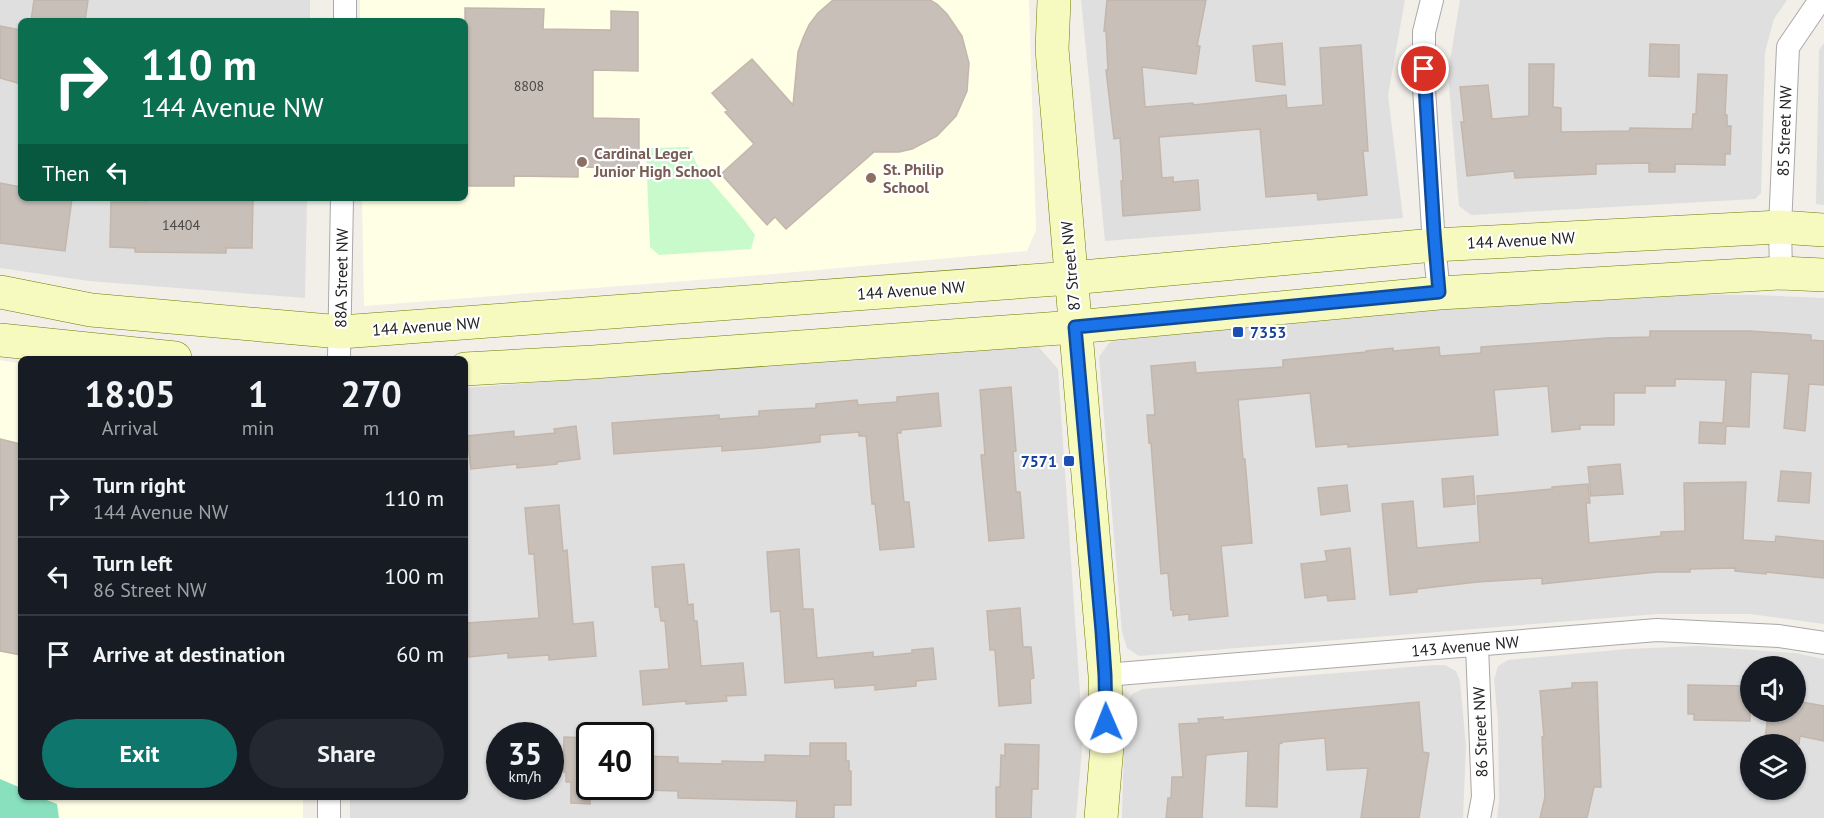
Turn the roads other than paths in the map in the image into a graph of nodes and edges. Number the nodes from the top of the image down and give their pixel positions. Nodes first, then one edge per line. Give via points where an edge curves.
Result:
1 (345, 0) edge
2 (1054, 0) edge
3 (1432, 0) edge
4 (1820, 0) edge
5 (345, 18) edge
6 (342, 201) edge
7 (1780, 227) junction
8 (1824, 230) edge
9 (1434, 245) junction
10 (1781, 273) junction
11 (1824, 275) edge
12 (1071, 278) junction
13 (0, 292) edge
14 (1439, 292) junction
15 (1075, 327) junction
16 (0, 340) edge
17 (340, 345) edge
18 (156, 356) edge
19 (468, 369) edge
20 (1824, 643) edge
21 (1477, 646) junction
22 (1105, 675) junction
23 (329, 800) edge
24 (329, 818) edge
25 (1101, 818) edge
26 (1479, 818) edge

1 - 5 street
2 - 12 street, 87 Street NW via 1052,49
3 - 9 street via 1424,32 1424,88
4 - 7 street, 85 Street NW via 1788,47
6 - 17 street, 88A Street NW
7 - 8 street, 144 Avenue NW
7 - 9 street, 144 Avenue NW
7 - 10 street, 85 Street NW
9 - 12 street, 144 Avenue NW
9 - 14 street
10 - 11 street
10 - 14 street
12 - 15 street, 87 Street NW
12 - 17 street, 144 Avenue NW
13 - 17 street, 144 Avenue NW via 91,310
14 - 15 street
15 - 19 street
15 - 22 street, 87 Street NW
16 - 18 street
20 - 21 street, 143 Avenue NW via 1779,636 1657,630
21 - 22 street, 143 Avenue NW
21 - 26 street, 86 Street NW via 1483,797
22 - 25 street, 87 Street NW via 1107,746
23 - 24 street

